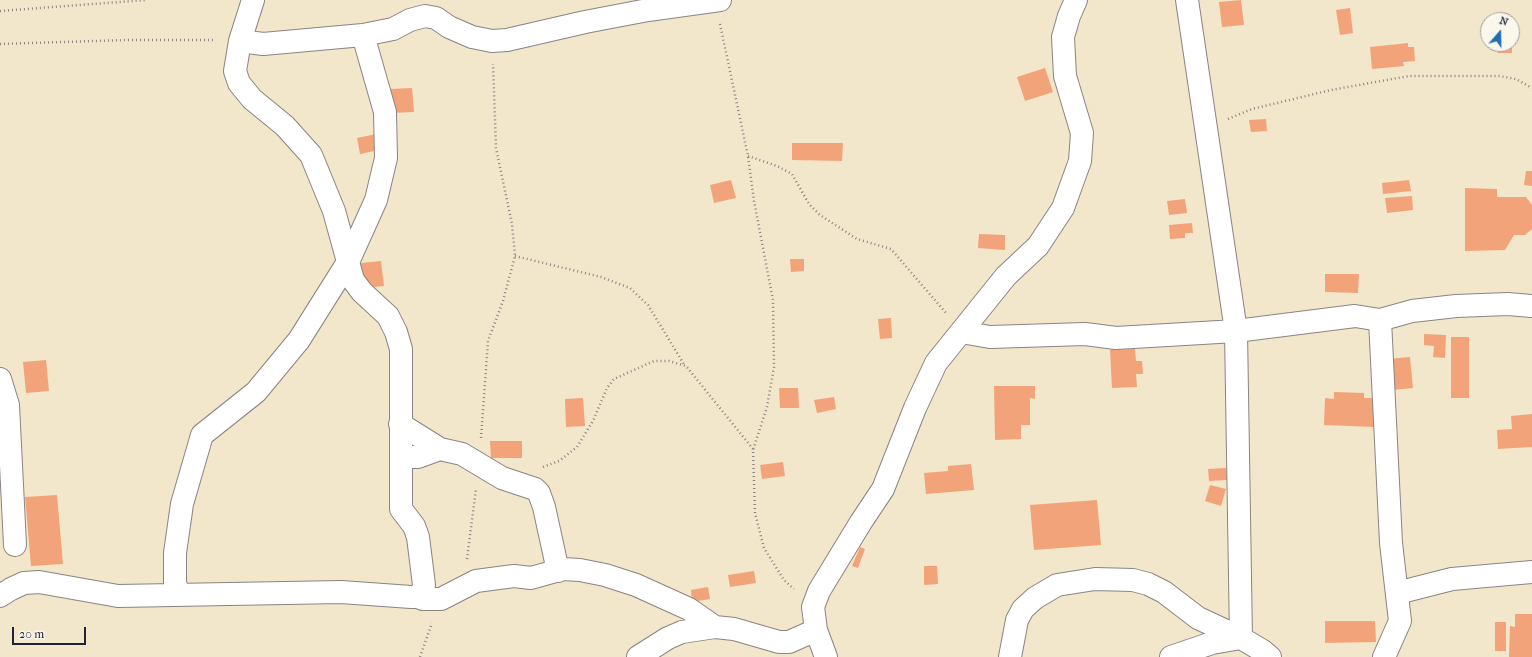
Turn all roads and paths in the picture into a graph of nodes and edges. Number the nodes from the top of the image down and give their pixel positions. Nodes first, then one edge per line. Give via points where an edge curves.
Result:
1 (146, 0) edge
2 (253, 0) edge
3 (715, 0) edge
4 (720, 0) edge
5 (1076, 0) edge
6 (1187, 0) edge
7 (647, 5) edge
8 (0, 11) edge
9 (363, 35) junction
10 (240, 41) junction
11 (492, 41) junction
12 (0, 44) edge
13 (1532, 88) edge
14 (1205, 128) junction
15 (748, 156) junction
16 (515, 256) junction
17 (348, 262) junction
18 (1532, 306) edge
19 (1380, 320) junction
20 (1236, 331) junction
21 (961, 332) junction
22 (686, 366) junction
23 (0, 379) edge
24 (400, 424) junction
25 (440, 449) junction
26 (753, 450) junction
27 (401, 458) junction
28 (477, 462) junction
29 (530, 486) junction
30 (15, 545) dead end
31 (558, 571) junction
32 (1532, 572) edge
33 (1397, 593) junction
34 (178, 595) junction
35 (0, 596) edge
36 (418, 597) junction
37 (813, 607) junction
38 (715, 627) junction
39 (816, 630) junction
40 (1241, 638) junction
41 (638, 657) edge
42 (826, 657) edge
43 (1010, 657) edge
44 (1170, 657) edge
45 (1270, 657) edge
46 (1384, 657) edge

1 - 8 path
2 - 10 street
3 - 4 street
3 - 7 street
3 - 15 path
5 - 21 street via 1068,16 1064,37 1065,76 1082,133 1080,161 1063,208 1038,246 1006,276
6 - 14 street
7 - 11 street via 585,22 507,40
9 - 10 street via 263,44
9 - 11 street via 393,29 410,20 426,16 436,18 472,37
9 - 17 street via 385,112 386,158 376,200
10 - 12 path via 125,40
10 - 17 street via 235,71 239,83 310,155 334,211
11 - 16 path via 496,148 513,231
13 - 14 path via 1516,79 1499,76 1409,76 1252,108
14 - 20 street
15 - 21 path via 792,174 810,204 820,215 857,239 891,249
15 - 26 path via 773,300 774,367 766,407
16 - 22 path via 601,276 630,288 648,304
16 - 28 path via 503,301 488,341
17 - 24 street via 354,280 362,292 388,316 396,332 401,349
17 - 34 street via 299,340 282,362 256,392 202,435 182,504 175,553 175,582
18 - 19 street via 1456,306 1412,311
19 - 20 street via 1355,316
19 - 33 street via 1391,543
20 - 21 street via 1116,338 1079,334 990,337
20 - 40 street
21 - 37 street via 936,363 883,489 819,591
22 - 26 path
22 - 29 path via 669,361 654,361 614,379 577,447 559,461 537,470
23 - 30 street via 8,405
24 - 25 street
24 - 27 street
25 - 27 street via 418,457
25 - 28 street via 462,454
26 - 37 path via 755,513 764,548 784,580
27 - 36 street via 401,509 414,526 418,537 424,585
28 - 29 street via 502,478
29 - 31 street via 539,493 544,507
31 - 36 street via 531,578 514,576 476,582 441,599
31 - 38 street via 580,570 636,585 689,609
32 - 33 street via 1452,579
33 - 46 street via 1400,621
34 - 35 street via 118,596 39,582 24,583
34 - 36 street via 342,592
37 - 39 street
38 - 39 street via 734,629 779,642 789,642
38 - 41 street via 682,632
39 - 42 street
40 - 43 street via 1198,618 1164,592 1148,584 1133,580 1095,579 1057,585 1035,598 1023,609 1017,620
40 - 44 street via 1212,643
40 - 45 street

